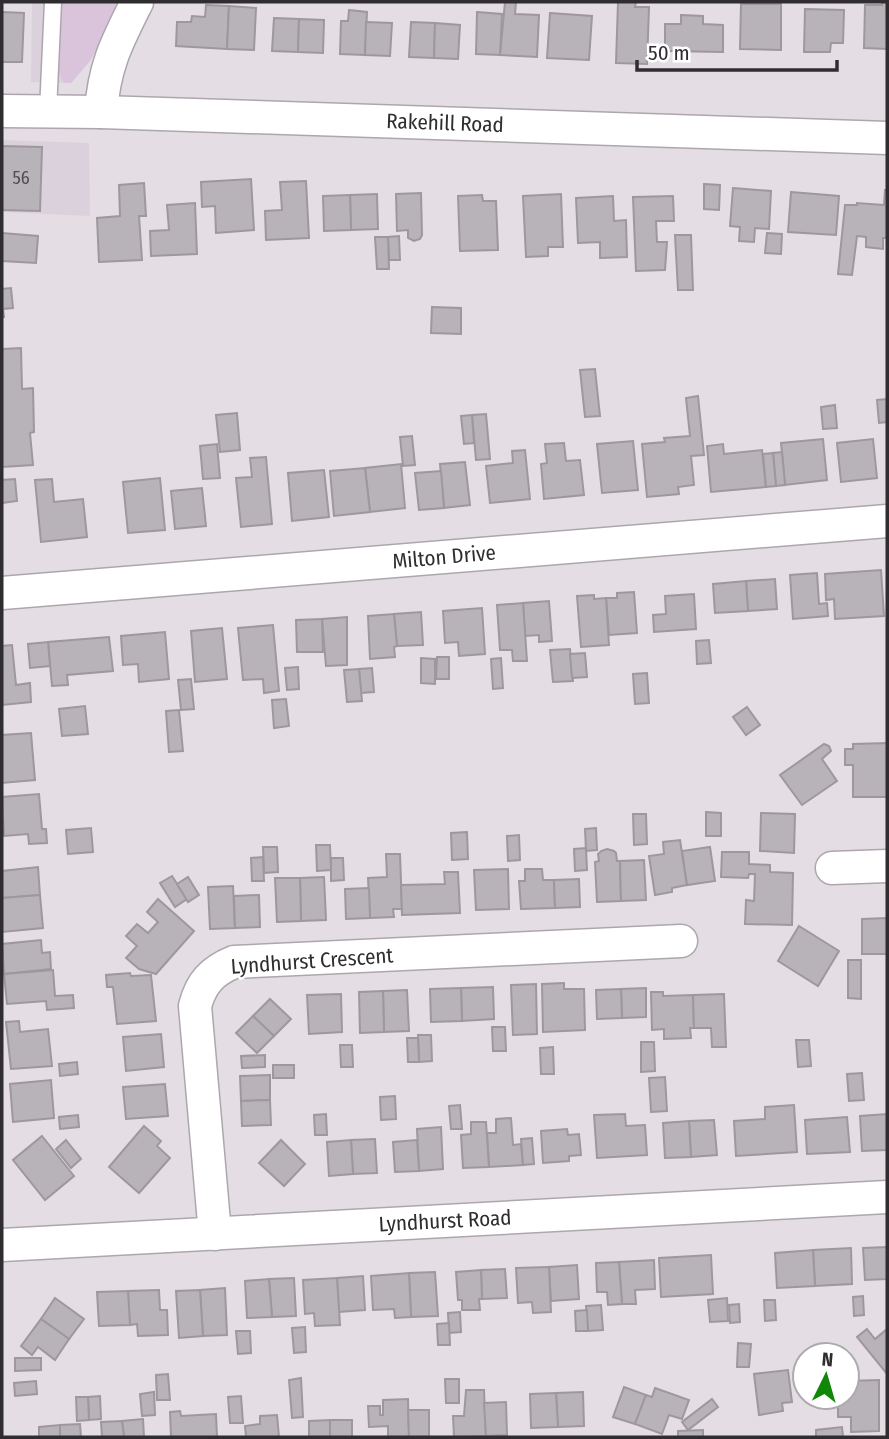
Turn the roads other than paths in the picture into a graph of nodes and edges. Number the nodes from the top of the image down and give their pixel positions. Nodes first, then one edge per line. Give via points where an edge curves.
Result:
1 (53, 2) edge
2 (137, 2) edge
3 (2, 111) edge
4 (48, 111) junction
5 (101, 112) junction
6 (887, 138) edge
7 (887, 521) edge
8 (2, 593) edge
9 (887, 866) edge
10 (832, 868) dead end
11 (681, 941) dead end
12 (887, 1196) edge
13 (215, 1234) junction
14 (2, 1245) edge

1 - 4 lane
2 - 5 street via 110,57
3 - 4 street, Rakehill Road
4 - 5 street, Rakehill Road
5 - 6 street, Rakehill Road
7 - 8 street, Milton Drive
9 - 10 street
11 - 13 street, Lyndhurst Crescent via 234,962 219,968 203,984 195,1006
12 - 13 street, Lyndhurst Road
13 - 14 street, Lyndhurst Road

